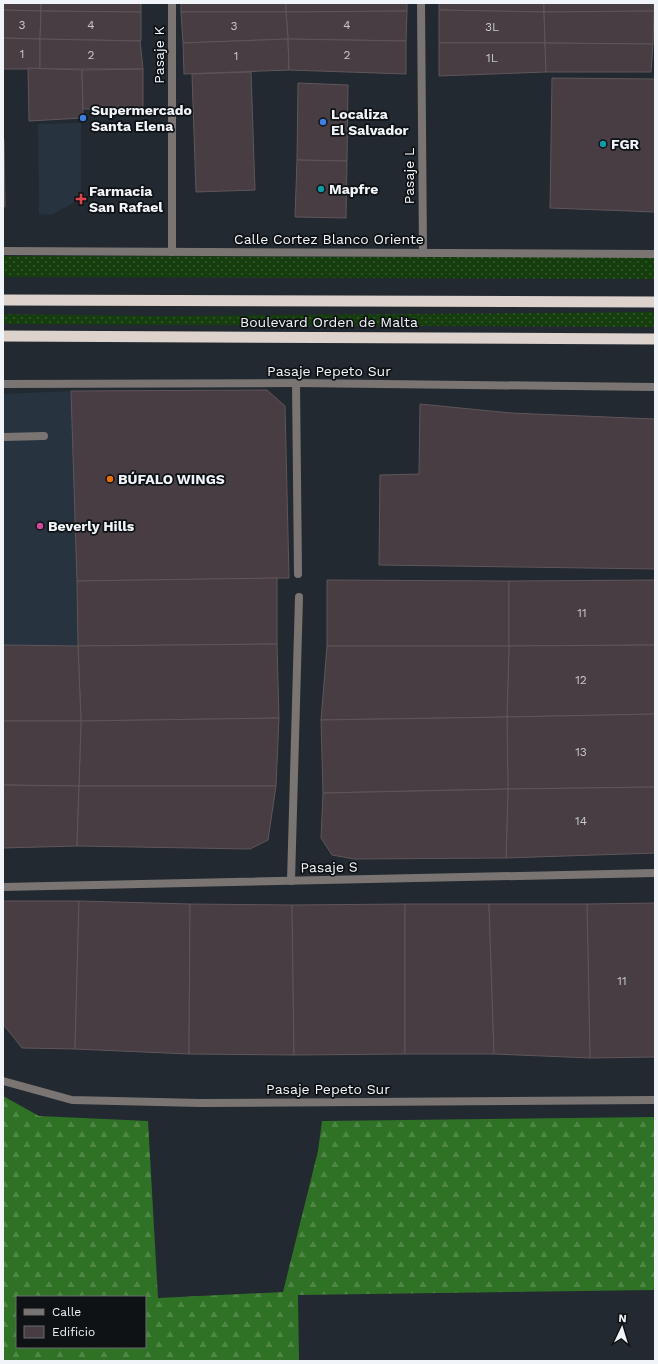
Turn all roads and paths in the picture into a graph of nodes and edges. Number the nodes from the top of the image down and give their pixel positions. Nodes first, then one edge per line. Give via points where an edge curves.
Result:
1 (172, 3) edge
2 (421, 3) edge
3 (3, 251) edge
4 (172, 252) junction
5 (423, 253) junction
6 (655, 254) edge
7 (3, 300) edge
8 (655, 302) edge
9 (3, 336) edge
10 (655, 339) edge
11 (296, 383) junction
12 (3, 384) edge
13 (655, 387) edge
14 (44, 436) dead end
15 (3, 437) edge
16 (298, 574) dead end
17 (299, 597) dead end
18 (655, 873) edge
19 (291, 881) junction
20 (3, 887) edge
21 (3, 1081) edge
22 (655, 1100) edge

1 - 4 street, Pasaje K
2 - 5 street, Pasaje L
3 - 4 street, Calle Cortez Blanco Oriente
4 - 5 street, Calle Cortez Blanco Oriente
5 - 6 street, Calle Cortez Blanco Oriente
7 - 8 highway, Boulevard Orden de Malta
9 - 10 highway, Boulevard Orden de Malta
11 - 12 street, Pasaje Pepeto Sur
11 - 13 street, Pasaje Pepeto Sur
11 - 16 street
14 - 15 street
17 - 19 street
18 - 19 street, Pasaje S
19 - 20 street, Pasaje S
21 - 22 street, Pasaje Pepeto Sur via 72,1100 208,1103

